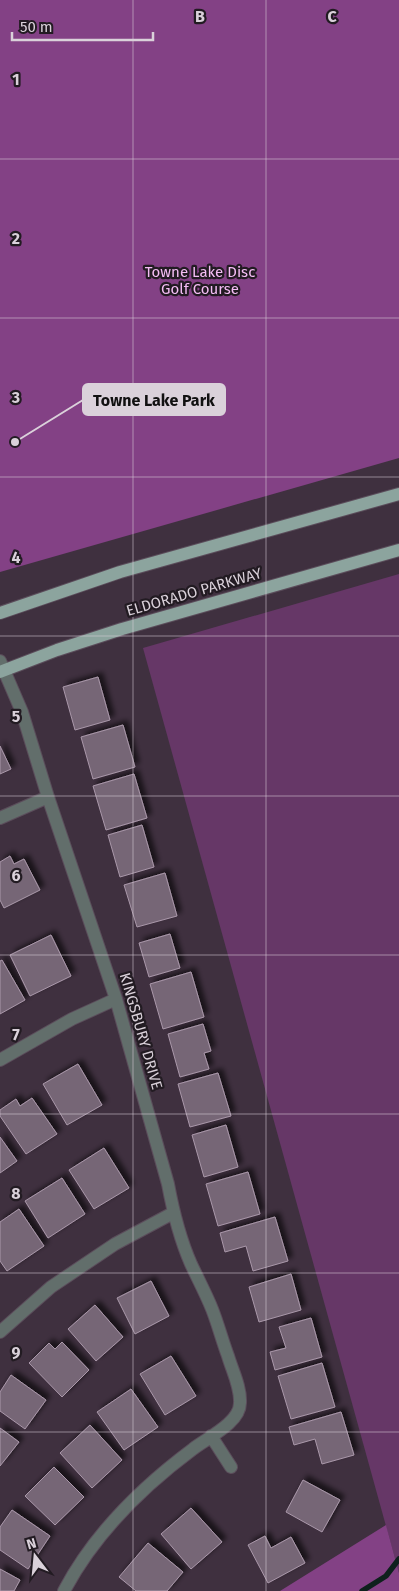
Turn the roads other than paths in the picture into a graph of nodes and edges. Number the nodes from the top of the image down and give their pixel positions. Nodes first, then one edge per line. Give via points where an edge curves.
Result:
1 (399, 494) edge
2 (399, 550) edge
3 (0, 613) edge
4 (2, 668) edge
5 (48, 797) junction
6 (0, 818) edge
7 (116, 999) junction
8 (0, 1060) edge
9 (173, 1213) junction
10 (0, 1332) edge
11 (211, 1436) junction
12 (231, 1467) dead end
13 (64, 1591) edge

1 - 3 main road via 120,572
2 - 4 main road, ELDORADO PARKWAY via 122,629
4 - 5 street, KINGSBURY DRIVE via 22,712
5 - 6 street
5 - 7 street, KINGSBURY DRIVE
7 - 8 street via 72,1019
7 - 9 street, KINGSBURY DRIVE via 168,1184
9 - 10 street via 115,1244 51,1287
9 - 11 street, KINGSBURY DRIVE via 190,1263 212,1309 238,1388 239,1412
11 - 12 street
11 - 13 street via 147,1486 106,1530

